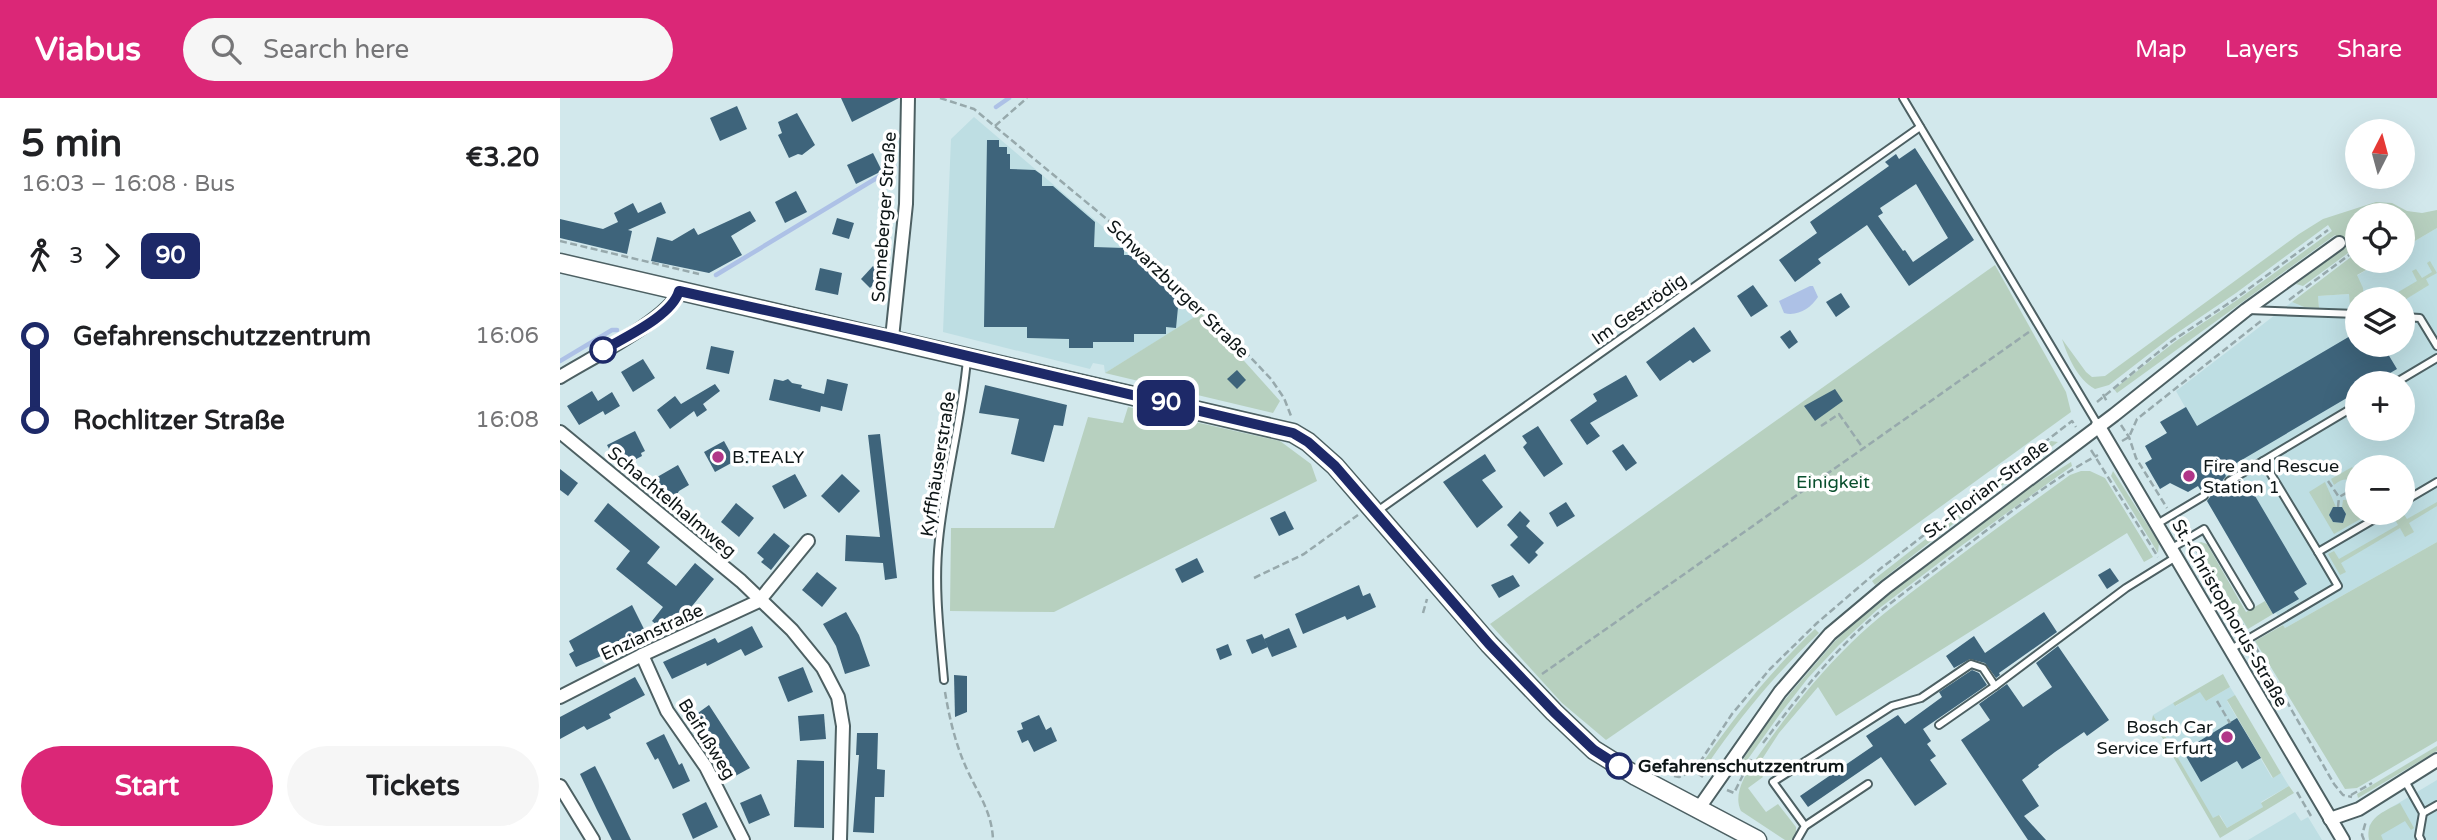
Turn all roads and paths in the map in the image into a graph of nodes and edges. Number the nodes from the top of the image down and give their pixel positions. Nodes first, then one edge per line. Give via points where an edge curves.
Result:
1 (908, 98) edge
2 (940, 98) edge
3 (1027, 98) edge
4 (1903, 98) edge
5 (995, 126) junction
6 (1920, 127) junction
7 (2328, 230) dead end
8 (560, 242) edge
9 (2339, 243) dead end
10 (2345, 258) edge
11 (560, 263) edge
12 (699, 274) dead end
13 (679, 291) junction
14 (2246, 310) junction
15 (2274, 311) junction
16 (2345, 314) edge
17 (2415, 318) edge
18 (2039, 324) junction
19 (892, 338) junction
20 (2437, 346) edge
21 (967, 356) junction
22 (2437, 358) edge
23 (2415, 371) edge
24 (560, 377) edge
25 (2103, 394) junction
26 (2089, 410) junction
27 (2345, 412) edge
28 (2114, 415) junction
29 (2072, 421) dead end
30 (2098, 425) junction
31 (1821, 426) dead end
32 (560, 432) edge
33 (1293, 433) junction
34 (2083, 437) junction
35 (2129, 437) junction
36 (2112, 447) junction
37 (1863, 448) junction
38 (2095, 456) junction
39 (2263, 461) junction
40 (2229, 481) dead end
41 (2328, 481) dead end
42 (2437, 482) edge
43 (2345, 494) edge
44 (2204, 495) dead end
45 (2415, 495) edge
46 (2339, 497) junction
47 (2338, 507) dead end
48 (1372, 510) junction
49 (2172, 515) junction
50 (2157, 524) junction
51 (2364, 525) edge
52 (2189, 538) junction
53 (808, 541) dead end
54 (2318, 552) junction
55 (2174, 553) junction
56 (2163, 565) junction
57 (1254, 578) dead end
58 (760, 601) junction
59 (2250, 606) dead end
60 (2250, 638) junction
61 (2231, 649) junction
62 (642, 655) junction
63 (944, 680) joint
64 (1996, 685) junction
65 (1530, 687) junction
66 (560, 697) edge
67 (2217, 701) dead end
68 (2230, 723) dead end
69 (1939, 725) dead end
70 (1761, 746) dead end
71 (1753, 755) dead end
72 (2437, 760) edge
73 (2404, 780) junction
74 (1868, 784) dead end
75 (560, 786) edge
76 (2295, 789) dead end
77 (1734, 793) dead end
78 (2437, 805) edge
79 (1699, 808) junction
80 (2359, 809) junction
81 (2423, 813) junction
82 (2330, 819) junction
83 (2314, 821) dead end
84 (1805, 826) junction
85 (593, 840) edge
86 (743, 840) edge
87 (840, 840) edge
88 (993, 840) edge
89 (1757, 840) edge
90 (1797, 840) edge
91 (2343, 840) edge
92 (2364, 840) edge
93 (2421, 840) edge

1 - 19 street, Sonneberger Straße via 906,204
2 - 5 path, Schwarzburger Straße via 974,108
3 - 5 path
4 - 6 lane
5 - 33 path, Schwarzburger Straße via 1138,245 1215,320 1271,379 1289,410
6 - 18 lane
6 - 48 lane, Im Geströdig
7 - 25 path
8 - 12 path
9 - 14 street, St.-Florian-Straße
10 - 15 path
11 - 13 street
13 - 19 street
13 - 24 street via 677,300 653,321
14 - 15 lane
14 - 28 street, St.-Florian-Straße
15 - 16 lane
15 - 35 path via 2137,419
17 - 20 lane via 2420,318
18 - 26 lane
18 - 37 path
19 - 21 street
21 - 33 street
21 - 63 lane, Kyffhäuserstraße via 938,543
22 - 23 lane
25 - 26 path
25 - 28 path
26 - 29 path
26 - 30 lane
27 - 39 lane
28 - 30 street, St.-Florian-Straße
28 - 35 path
30 - 34 street, St.-Florian-Straße
30 - 36 street, St.-Christophorus-Straße
31 - 37 path via 1839,414
32 - 58 street, Schachtelhalmweg
33 - 48 street via 1335,466
34 - 38 path
34 - 79 street, St.-Florian-Straße via 1830,634 1780,692
35 - 36 path
35 - 49 path via 2136,458
36 - 38 path
36 - 50 street, St.-Christophorus-Straße
37 - 65 path via 1539,676
38 - 56 path
38 - 70 path via 1890,604 1806,688
39 - 40 lane
39 - 54 lane
41 - 46 path
42 - 45 lane
43 - 46 path
44 - 49 lane
46 - 47 path
48 - 57 path via 1304,554
48 - 65 street
49 - 50 lane
50 - 55 street, St.-Christophorus-Straße
51 - 54 lane
52 - 55 lane
52 - 59 lane via 2204,529
52 - 60 path
53 - 58 street
54 - 60 lane via 2338,586
55 - 56 lane
55 - 61 street, St.-Christophorus-Straße
56 - 64 lane
58 - 62 street, Enzianstraße
58 - 87 street, Schachtelhalmweg via 810,650 838,697 843,726
60 - 61 lane
60 - 80 path via 2334,784 2343,795 2351,795
61 - 82 street, St.-Christophorus-Straße
62 - 66 street, Enzianstraße
62 - 86 street, Beifußweg via 667,711 706,767
63 - 88 path via 957,743 983,795
64 - 69 lane
64 - 84 lane via 1983,667 1971,664 1922,698 1892,706 1773,782
65 - 79 street via 1594,750
67 - 68 path
71 - 77 path
72 - 73 street
73 - 80 street
73 - 81 lane
74 - 84 lane
75 - 85 street
76 - 83 path
78 - 81 lane
79 - 89 street
80 - 82 street
80 - 92 path via 2367,821
81 - 93 lane
82 - 91 street, St.-Christophorus-Straße
84 - 90 lane

